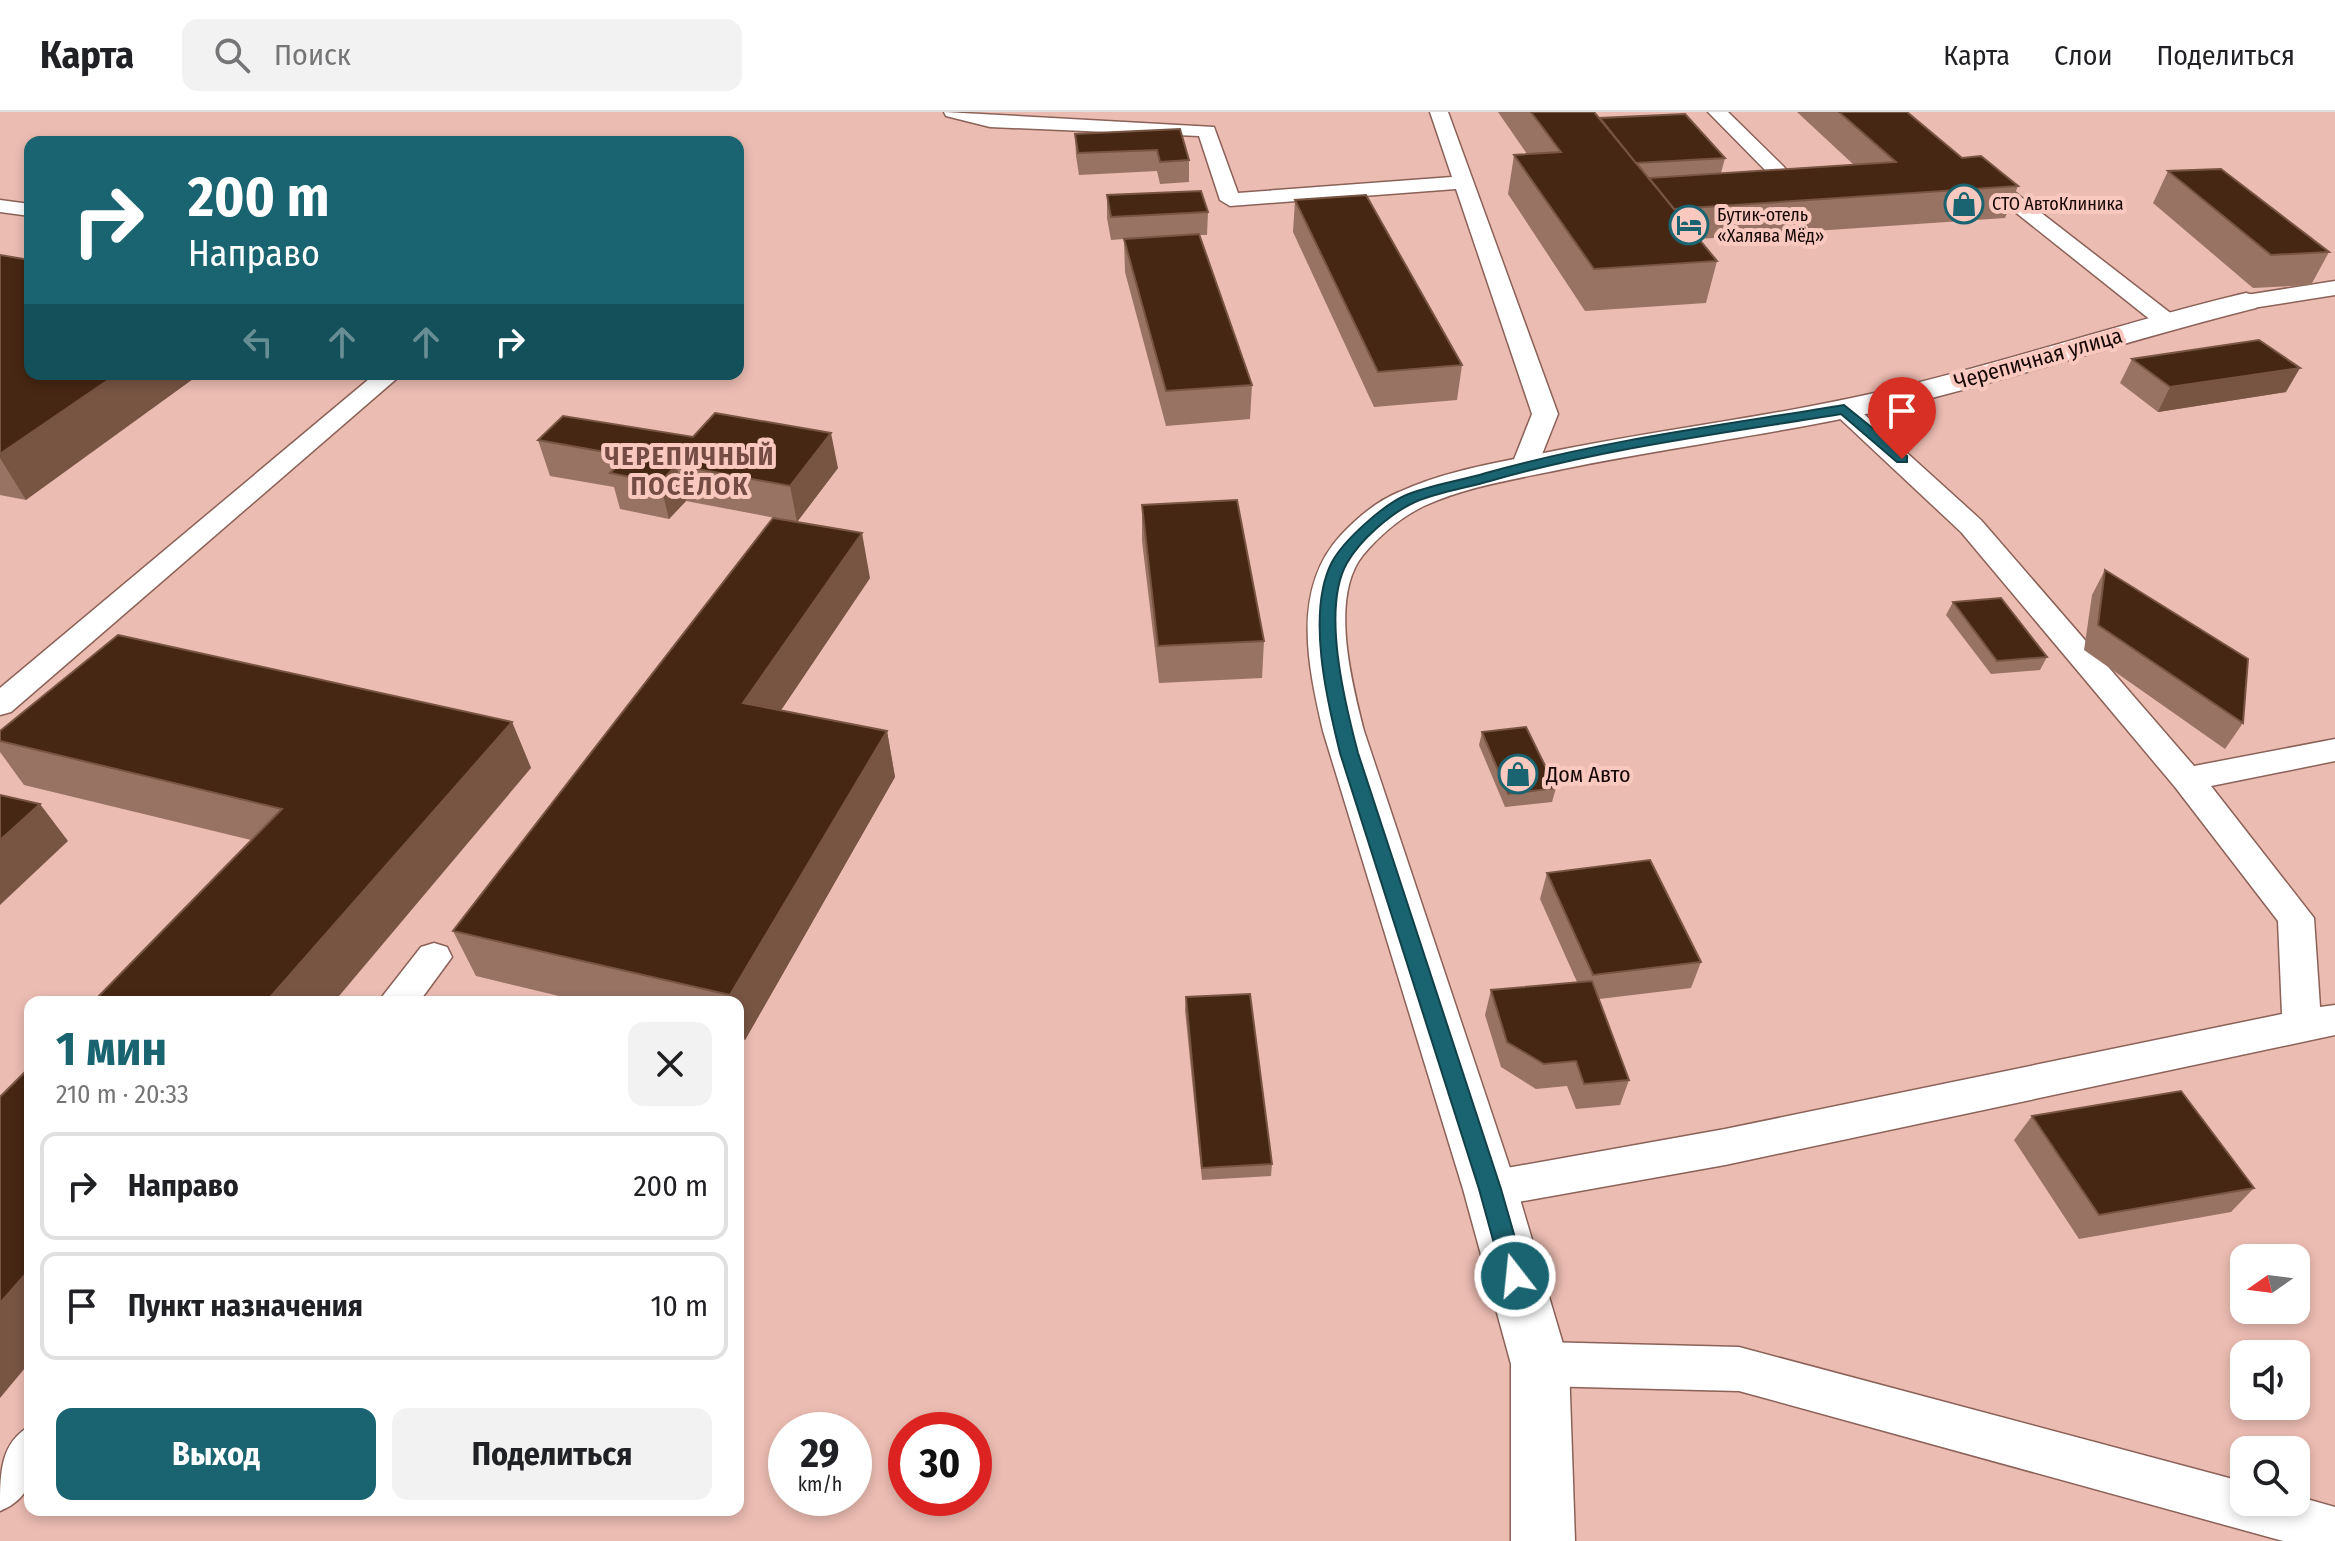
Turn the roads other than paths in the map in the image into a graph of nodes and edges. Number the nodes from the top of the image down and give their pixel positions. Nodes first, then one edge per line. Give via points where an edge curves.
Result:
1 (953, 112) edge
2 (1439, 112) edge
3 (1717, 112) edge
4 (1777, 171) edge
5 (1464, 182) junction
6 (1997, 188) edge
7 (0, 206) edge
8 (24, 209) edge
9 (2335, 288) edge
10 (2246, 302) joint
11 (2165, 320) junction
12 (383, 380) edge
13 (1844, 409) junction
14 (1524, 467) junction
15 (0, 705) edge
16 (2335, 750) edge
17 (2187, 779) junction
18 (434, 957) dead end
19 (402, 996) edge
20 (2319, 1023) edge
21 (1490, 1189) junction
22 (1540, 1364) junction
23 (24, 1457) edge
24 (0, 1487) edge
25 (2335, 1531) edge
26 (1543, 1541) edge

1 - 5 lane via 990,121 1207,131 1230,200
2 - 5 lane
3 - 4 lane
5 - 14 lane via 1545,414
6 - 11 lane
7 - 8 lane
9 - 10 lane
10 - 11 street, Черепичная улица
11 - 13 street, Черепичная улица via 2062,354
12 - 15 lane
13 - 14 street, Черепичная улица
13 - 17 lane via 1971,526
14 - 21 street, Черепичная улица via 1409,499 1370,527 1340,562 1329,596 1331,684 1349,753
16 - 17 lane
17 - 20 lane via 2296,918
18 - 19 lane
20 - 21 lane via 1725,1147
21 - 22 street, Черепичная улица
22 - 25 lane via 1739,1369
22 - 26 street, Черепичная улица
23 - 24 lane

